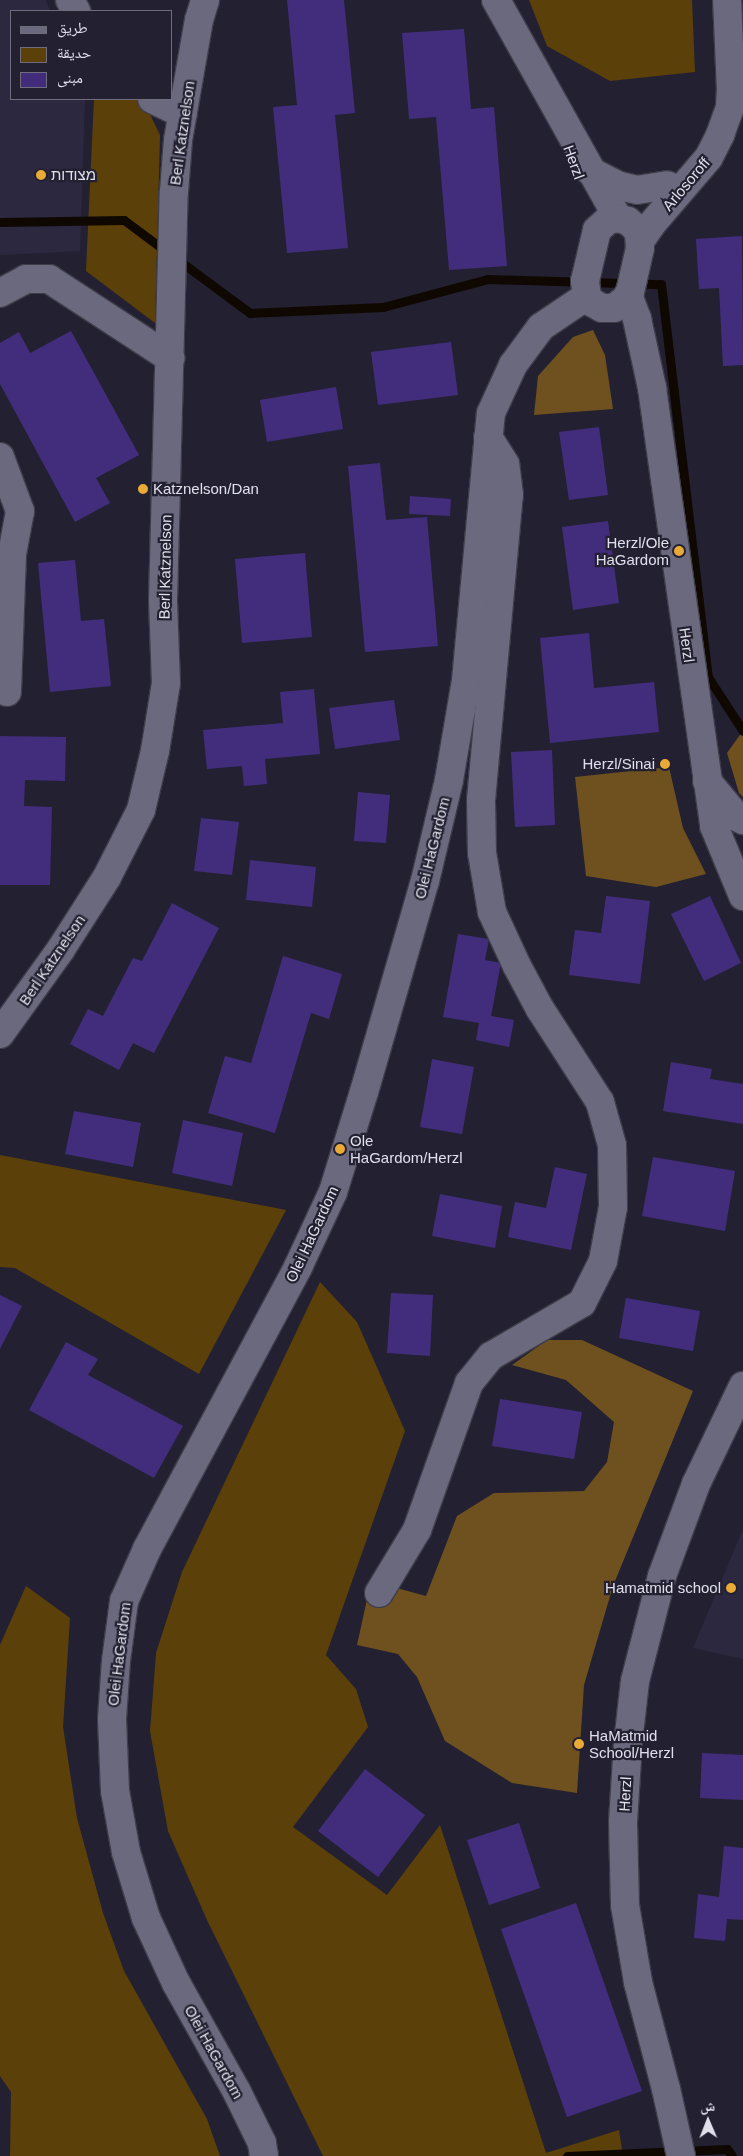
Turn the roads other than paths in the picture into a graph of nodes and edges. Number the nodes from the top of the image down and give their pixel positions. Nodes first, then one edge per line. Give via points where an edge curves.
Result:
1 (496, 0) edge
2 (728, 0) edge
3 (202, 10) edge
4 (172, 50) edge
5 (549, 94) junction
6 (154, 100) edge
7 (183, 114) junction
8 (724, 122) junction
9 (590, 171) junction
10 (668, 185) junction
11 (621, 227) junction
12 (0, 293) edge
13 (587, 296) junction
14 (619, 302) junction
15 (170, 358) junction
16 (488, 437) junction
17 (0, 457) edge
18 (7, 692) dead end
19 (706, 780) junction
20 (743, 820) edge
21 (743, 896) edge
22 (0, 1034) edge
23 (743, 1386) edge
24 (379, 1593) dead end
25 (264, 2156) edge
26 (681, 2156) edge

1 - 5 street, Herzl
2 - 8 street, Arlosoroff via 731,90 730,107
3 - 4 street
3 - 7 street, Berl Katznelson
5 - 9 street, Herzl
5 - 11 street, Herzl
6 - 7 street
7 - 15 street, Berl Katznelson via 174,192
8 - 10 street, Arlosoroff via 713,139
8 - 11 street, Arlosoroff via 709,157 651,225
9 - 10 street via 620,186 637,190
9 - 11 street, Herzl
10 - 11 street, Arlosoroff
11 - 13 street via 585,281
11 - 14 street
12 - 15 street via 26,279 49,279
13 - 14 street via 596,306
13 - 16 street, Olei HaGardom via 541,327 513,365 491,413
14 - 19 street, Herzl via 626,328 652,388
15 - 22 street, Berl Katznelson via 163,600 166,683 141,810 97,893
16 - 24 street via 505,464 509,495 481,800 482,853 492,912 517,966 540,1009 600,1102 612,1145 613,1207 603,1261 582,1303 491,1356 469,1383 417,1530
16 - 25 street, Olei HaGardom via 466,681 449,780 425,881 364,1092 333,1192 302,1259 147,1549 124,1601 116,1661 112,1719 114,1791 126,1852 143,1909 176,1983 262,2142
17 - 18 street via 20,511 12,554
19 - 20 street
19 - 21 street, Herzl via 714,826
23 - 26 street, Herzl via 696,1484 662,1576 635,1681 628,1744 624,1822 625,1905 638,1982

